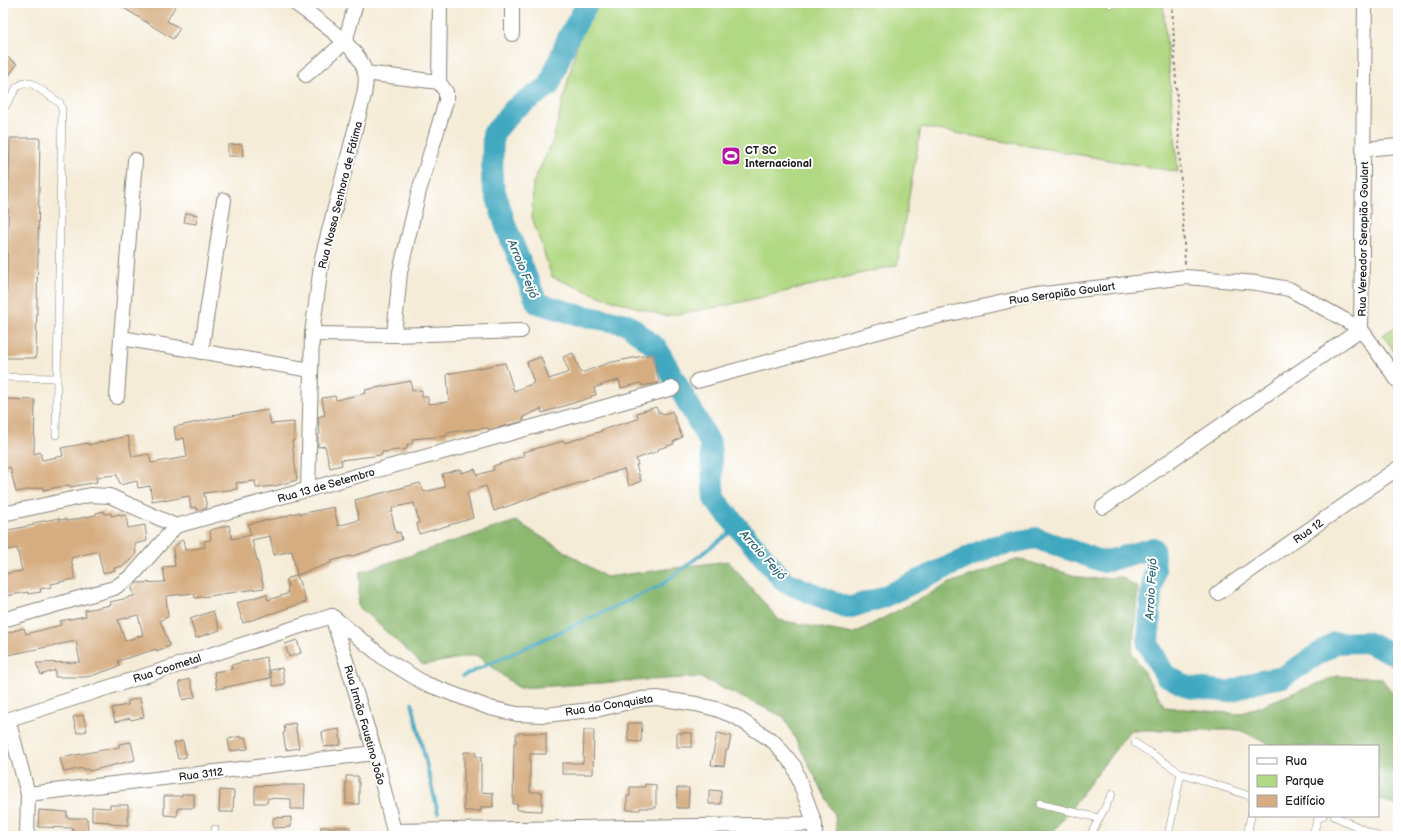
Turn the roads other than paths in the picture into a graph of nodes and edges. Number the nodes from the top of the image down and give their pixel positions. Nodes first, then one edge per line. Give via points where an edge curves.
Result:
1 (294, 3) edge
2 (356, 3) edge
3 (440, 3) edge
4 (512, 3) edge
5 (1365, 3) edge
6 (512, 34) dead end
7 (345, 42) junction
8 (365, 73) junction
9 (306, 75) dead end
10 (439, 82) junction
11 (3, 110) edge
12 (1398, 146) edge
13 (1364, 149) junction
14 (135, 160) dead end
15 (224, 200) dead end
16 (1361, 329) junction
17 (521, 331) dead end
18 (312, 334) junction
19 (394, 335) junction
20 (122, 338) junction
21 (201, 352) junction
22 (310, 370) junction
23 (3, 377) edge
24 (57, 378) junction
25 (697, 381) dead end
26 (1398, 381) edge
27 (673, 388) dead end
28 (118, 397) dead end
29 (56, 436) dead end
30 (1398, 468) edge
31 (308, 490) junction
32 (1103, 507) dead end
33 (3, 514) edge
34 (176, 526) junction
35 (1218, 593) dead end
36 (332, 616) junction
37 (3, 620) edge
38 (6, 720) edge
39 (1135, 743) dead end
40 (375, 753) junction
41 (1181, 773) junction
42 (28, 794) junction
43 (1112, 794) dead end
44 (1249, 796) edge
45 (1039, 804) dead end
46 (1251, 817) edge
47 (1321, 817) edge
48 (1336, 817) edge
49 (1099, 818) junction
50 (815, 830) edge
51 (394, 834) edge
52 (27, 836) edge
53 (1090, 836) edge
54 (1168, 836) edge
55 (1247, 836) edge
56 (1312, 836) edge
57 (1377, 836) edge

1 - 7 street
2 - 7 street
3 - 10 street
4 - 6 street
5 - 13 street, Rua Vereador Serapião Goulart
7 - 8 street via 361,62
7 - 9 street
8 - 10 street
8 - 18 street, Rua Nossa Senhora de Fátima via 364,95 322,258
10 - 19 street via 446,92 446,101 419,191 400,272
11 - 24 lane via 17,87 24,83 31,84 60,103 62,110
12 - 13 street
13 - 16 street, Rua Vereador Serapião Goulart
14 - 20 street
15 - 21 street
16 - 25 street, Rua Serapião Goulart via 1290,289 1257,283 1186,277 1036,295 926,319
16 - 26 street, Rua Serapião Goulart
16 - 32 street, Rua Vereador Serapião Goulart
17 - 19 street
18 - 19 street
18 - 22 street, Rua Nossa Senhora de Fátima
20 - 21 street
20 - 28 street
21 - 22 street
22 - 31 street, Rua Nossa Senhora de Fátima
23 - 24 lane
24 - 29 lane
27 - 31 street, Rua 13 de Setembro
30 - 35 street, Rua 12
31 - 34 street, Rua 13 de Setembro
33 - 34 street via 90,495 110,496
34 - 37 street via 132,576 114,588
36 - 38 street, Rua Coometal
36 - 40 street, Rua Irmão Faustino João
36 - 50 street, Rua da Conquista via 385,659 424,683 497,710 517,714 545,714 600,709 641,699 657,698 696,704 736,717 774,742 794,766
38 - 42 street
39 - 41 lane
40 - 42 street, Rua 3112
40 - 51 street, Rua Irmão Faustino João
41 - 44 lane
41 - 54 lane
42 - 52 street
43 - 49 lane
45 - 49 lane
46 - 55 lane
47 - 56 lane via 1318,819
48 - 57 lane
49 - 53 lane
50 - 51 street

